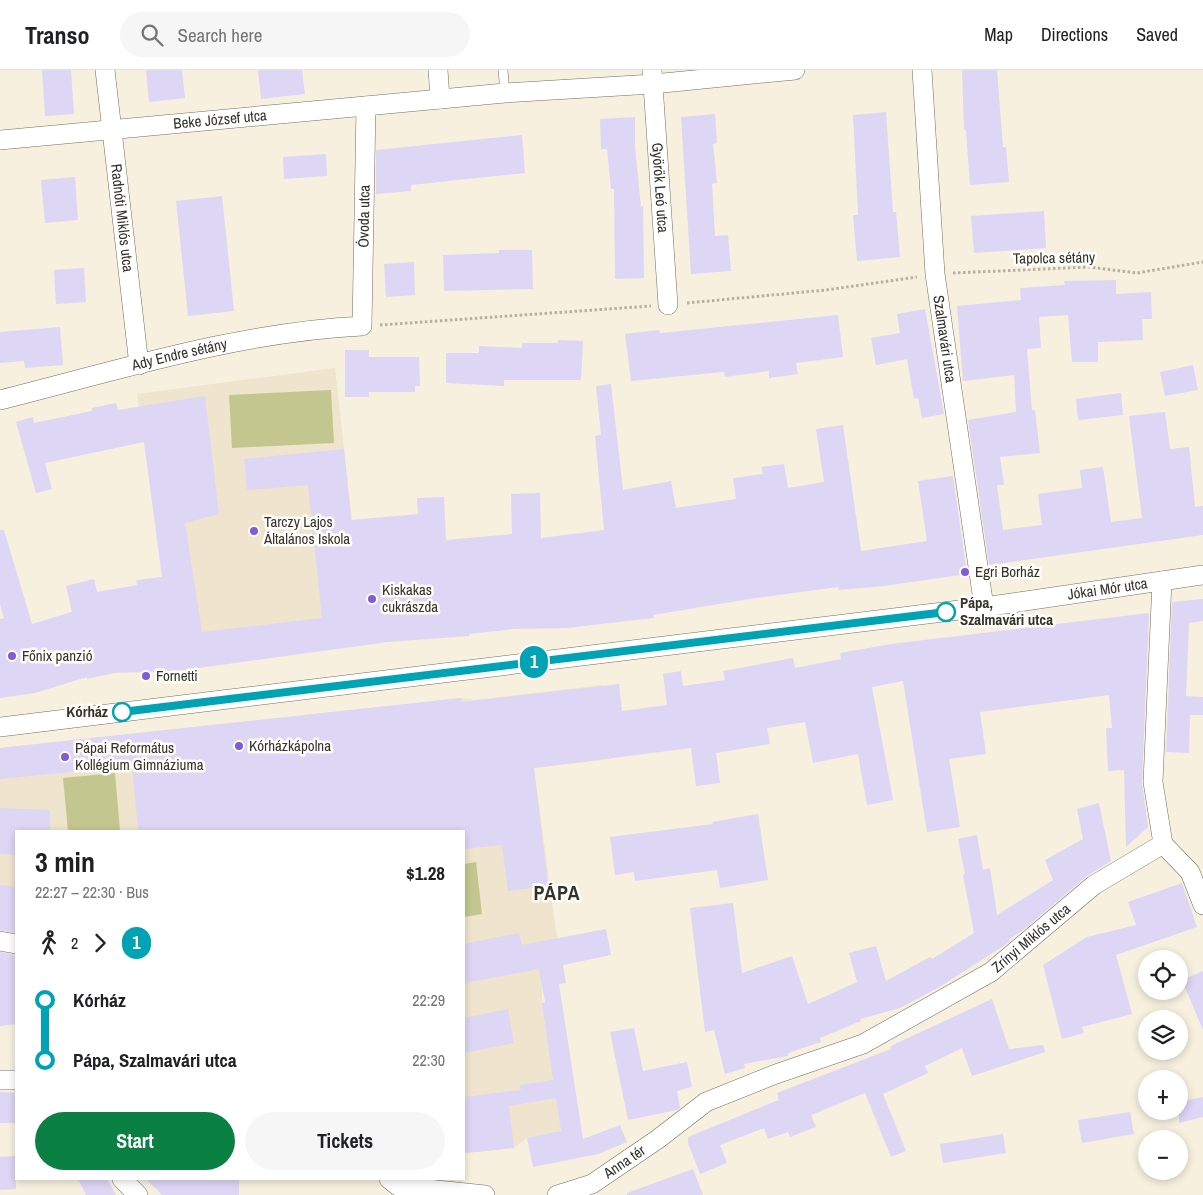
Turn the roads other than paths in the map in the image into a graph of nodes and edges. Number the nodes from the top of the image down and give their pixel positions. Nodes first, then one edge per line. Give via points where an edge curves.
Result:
1 (104, 70) edge
2 (438, 70) edge
3 (503, 70) edge
4 (795, 70) edge
5 (922, 70) edge
6 (652, 77) edge
7 (504, 93) junction
8 (440, 99) junction
9 (366, 106) junction
10 (112, 128) junction
11 (0, 140) edge
12 (668, 305) dead end
13 (362, 326) joint
14 (139, 364) junction
15 (0, 400) edge
16 (1203, 575) edge
17 (1162, 582) junction
18 (984, 607) junction
19 (0, 727) edge
20 (1163, 844) junction
21 (1203, 905) edge
22 (0, 941) edge
23 (15, 944) edge
24 (0, 1080) edge
25 (15, 1080) edge
26 (658, 1139) joint
27 (123, 1180) edge
28 (391, 1180) edge
29 (593, 1189) edge
30 (138, 1195) edge
31 (478, 1195) edge
32 (557, 1195) edge

1 - 10 street, Radnóti Miklós utca
2 - 8 street
3 - 7 lane
4 - 6 street, Beke József utca
5 - 18 street, Szalmavári utca via 935,274
6 - 7 street, Beke József utca
6 - 12 street, Györök Leó utca
7 - 8 street, Beke József utca
8 - 9 street, Beke József utca
9 - 10 street, Beke József utca
9 - 13 street, Óvoda utca
10 - 11 street, Beke József utca
10 - 14 street, Radnóti Miklós utca
13 - 14 street, Ady Endre sétány via 316,328 266,336
14 - 15 street, Ady Endre sétány
16 - 17 street, Jókai Mór utca
17 - 18 street, Jókai Mór utca
17 - 20 street via 1152,782
18 - 19 street, Jókai Mór utca
20 - 21 street via 1190,872
20 - 26 street, Zrínyi Miklós utca via 1094,886 991,972 863,1044 706,1102
22 - 23 street
24 - 25 street
26 - 29 street, Anna tér
27 - 30 street
28 - 31 street via 398,1186
29 - 32 street, Anna tér

